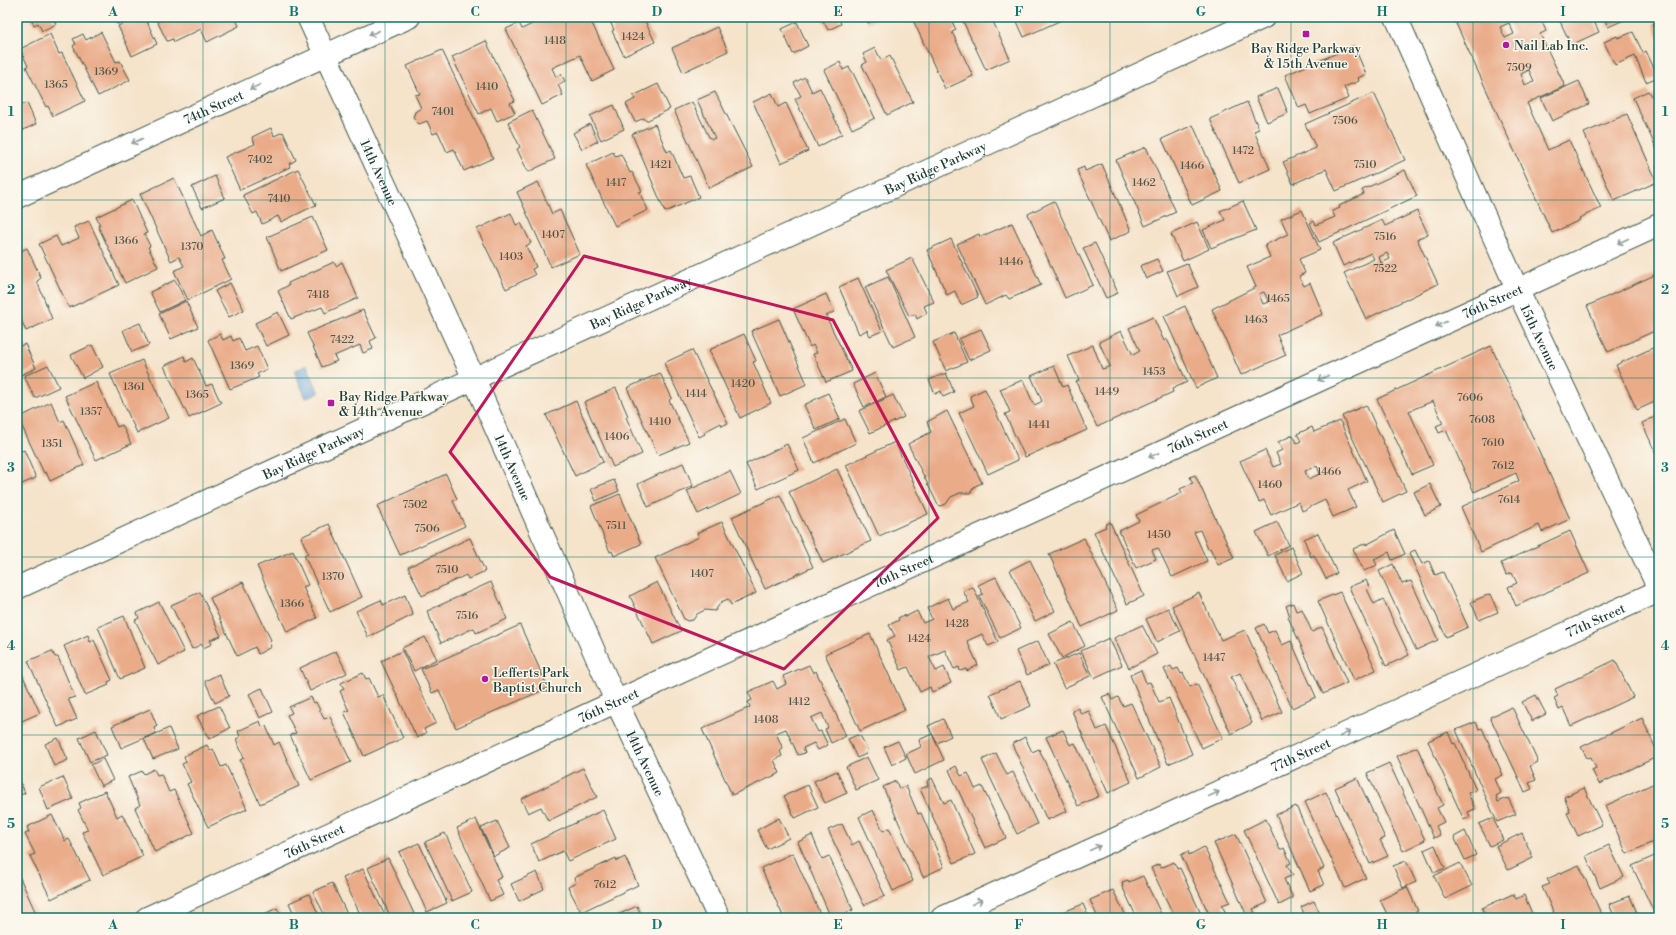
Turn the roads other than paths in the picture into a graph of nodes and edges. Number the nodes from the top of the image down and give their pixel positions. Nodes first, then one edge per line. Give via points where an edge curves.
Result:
1 (308, 17) edge
2 (409, 17) edge
3 (1264, 17) edge
4 (1396, 17) edge
5 (326, 55) junction
6 (17, 197) edge
7 (1659, 225) edge
8 (1517, 289) junction
9 (474, 379) junction
10 (17, 588) edge
11 (1659, 590) edge
12 (616, 701) junction
13 (147, 918) edge
14 (719, 918) edge
15 (942, 918) edge

1 - 5 street, 14th Avenue
2 -> 5 street, 74th Street
3 - 9 street, Bay Ridge Parkway
4 - 8 street, 15th Avenue
5 -> 6 street, 74th Street
5 - 9 street, 14th Avenue
7 -> 8 street, 76th Street
8 - 11 street, 15th Avenue
8 -> 12 street, 76th Street
9 - 10 street, Bay Ridge Parkway
9 - 12 street, 14th Avenue
15 -> 11 street, 77th Street
12 - 13 street, 76th Street
12 - 14 street, 14th Avenue

